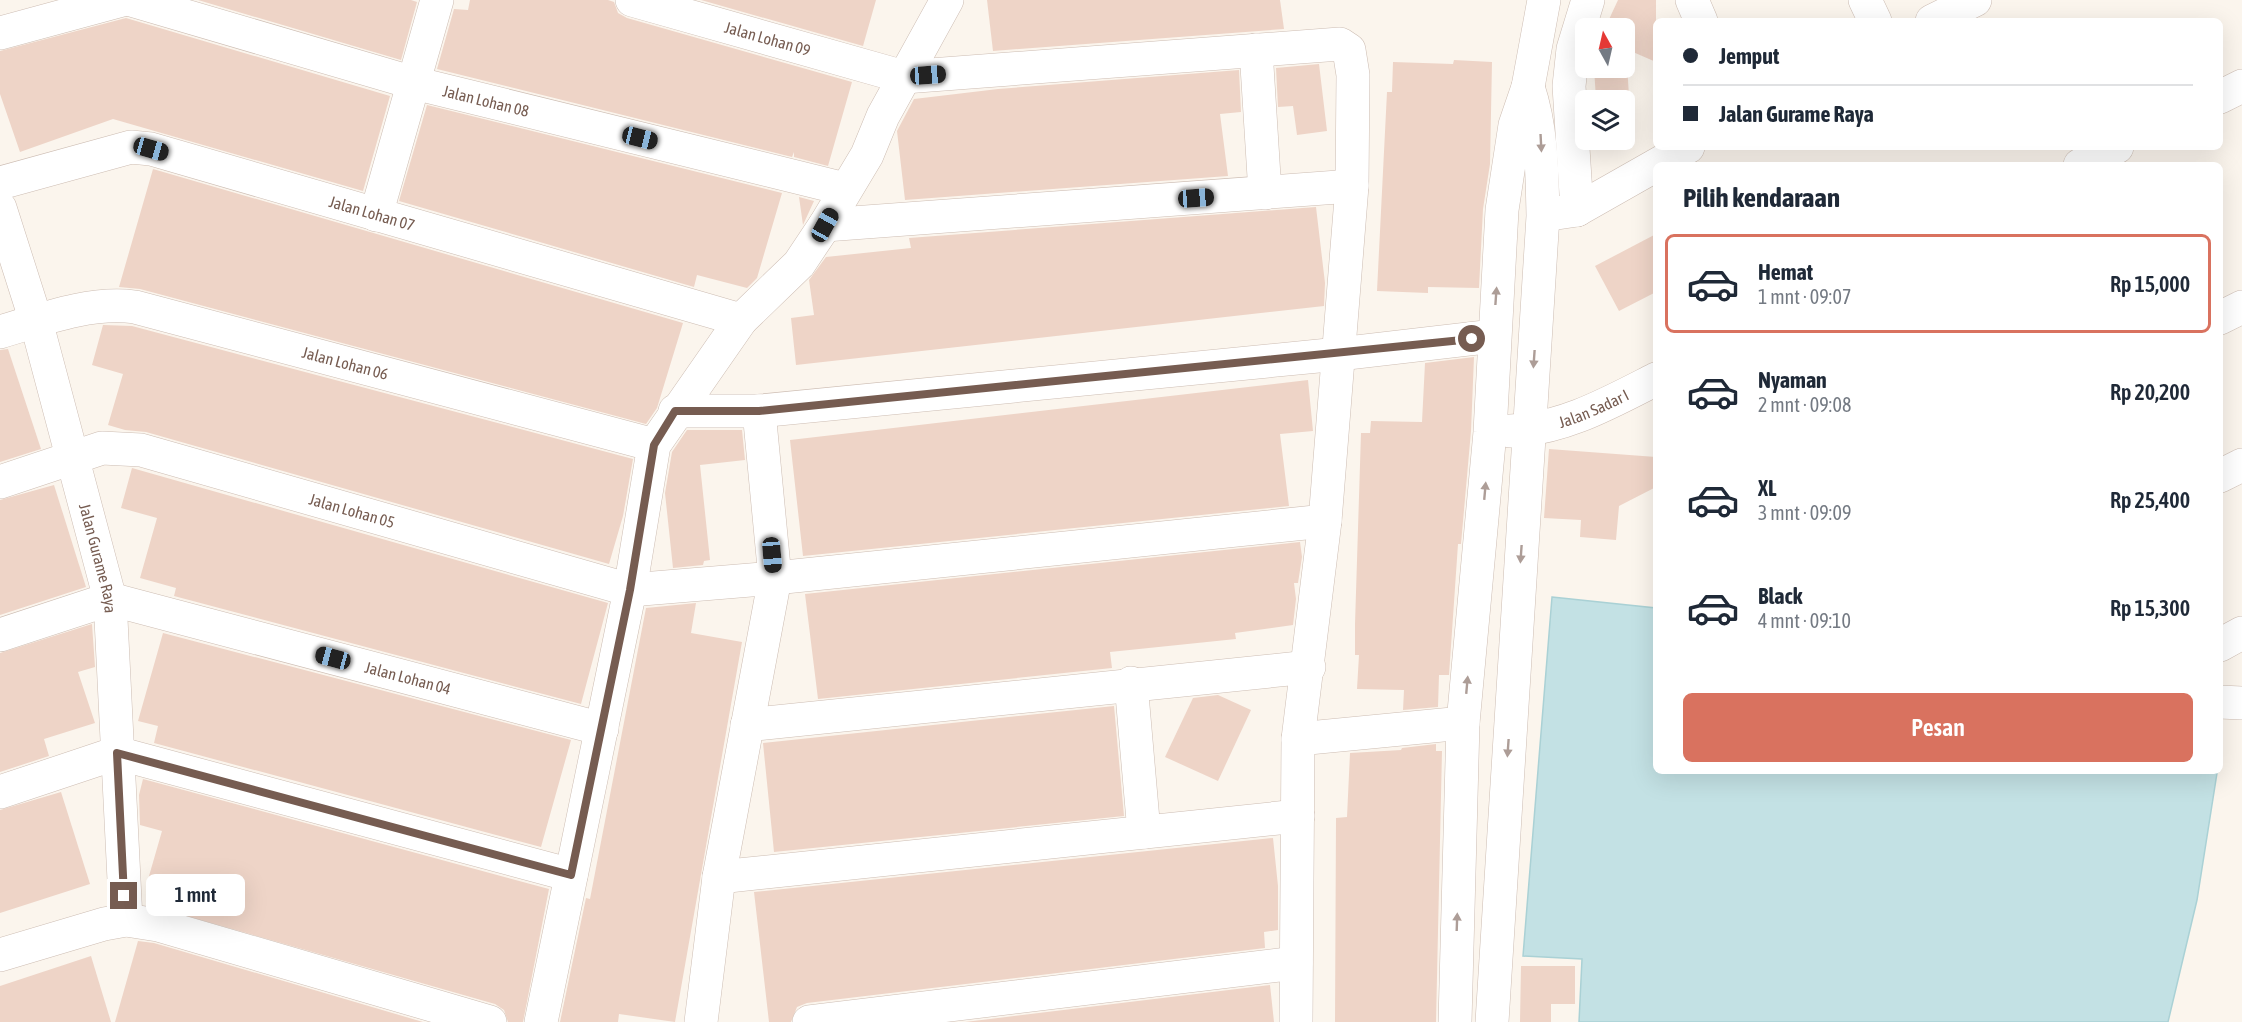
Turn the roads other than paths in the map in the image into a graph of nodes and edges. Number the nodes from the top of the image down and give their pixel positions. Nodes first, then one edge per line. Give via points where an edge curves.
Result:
1 (122, 0) edge
2 (131, 0) edge
3 (436, 0) edge
4 (632, 0) edge
5 (947, 0) edge
6 (1544, 0) edge
7 (1588, 0) edge
8 (1692, 0) edge
9 (1865, 0) edge
10 (1975, 0) edge
11 (1700, 18) edge
12 (1874, 18) edge
13 (1938, 18) edge
14 (0, 33) edge
15 (1256, 50) junction
16 (904, 77) junction
17 (414, 83) junction
18 (2242, 86) edge
19 (1528, 87) junction
20 (2223, 96) edge
21 (1683, 150) edge
22 (2111, 150) edge
23 (1662, 162) edge
24 (2086, 162) edge
25 (1653, 167) edge
26 (0, 183) edge
27 (1352, 186) junction
28 (845, 189) junction
29 (1265, 193) junction
30 (0, 208) edge
31 (1502, 210) junction
32 (1577, 210) junction
33 (375, 215) junction
34 (1543, 216) junction
35 (825, 225) junction
36 (2242, 307) edge
37 (2223, 316) edge
38 (741, 320) junction
39 (36, 321) junction
40 (0, 332) edge
41 (1494, 336) junction
42 (1339, 354) junction
43 (1653, 380) edge
44 (675, 411) junction
45 (759, 411) junction
46 (1530, 430) junction
47 (1490, 432) junction
48 (654, 445) junction
49 (73, 458) junction
50 (2242, 465) edge
51 (2223, 474) edge
52 (0, 482) edge
53 (1325, 521) junction
54 (775, 578) junction
55 (630, 590) junction
56 (110, 599) junction
57 (2242, 633) edge
58 (0, 635) edge
59 (2223, 643) edge
60 (1309, 667) junction
61 (1131, 683) junction
62 (2223, 702) edge
63 (2242, 703) edge
64 (1463, 723) junction
65 (747, 725) junction
66 (602, 729) junction
67 (1298, 739) junction
68 (117, 753) junction
69 (0, 792) edge
70 (1298, 816) junction
71 (1144, 832) junction
72 (571, 875) junction
73 (718, 877) junction
74 (126, 920) junction
75 (0, 955) edge
76 (1296, 963) junction
77 (1455, 963) junction
78 (1494, 965) junction
79 (490, 1022) edge
80 (541, 1022) edge
81 (701, 1022) edge
82 (809, 1022) edge
83 (1296, 1022) edge
84 (1455, 1022) edge
85 (1492, 1022) edge

1 - 14 street
2 - 17 street, Jalan Lohan 08
3 - 17 street
4 - 16 street, Jalan Lohan 09
5 - 16 street
6 - 19 street
7 - 32 street via 1573,49 1569,86
8 - 11 street
9 - 12 street
10 - 13 street
15 - 16 street
15 - 27 street via 1340,44 1349,50 1353,75
15 - 29 street
16 - 28 street via 867,155
17 - 28 street, Jalan Lohan 08
17 - 33 street
18 - 20 street
19 - 31 street via 1515,125
19 -> 34 street via 1541,137
21 - 23 street
22 - 24 street
25 - 32 street
26 - 33 street, Jalan Lohan 07 via 131,147 151,149
27 - 29 street
27 - 42 street
28 - 35 street
29 - 35 street
30 - 39 street, Jalan Gurame Raya
31 - 34 street
41 -> 31 street
32 - 34 street
33 - 38 street, Jalan Lohan 07
34 -> 46 street
35 - 38 street via 799,264
36 - 37 street
38 - 44 street
39 - 40 street, Jalan Lohan 06
39 - 48 street, Jalan Lohan 06 via 111,304 135,307
39 - 49 street, Jalan Gurame Raya
41 - 42 street
41 - 47 street
42 - 45 street
42 - 53 street
43 - 46 street, Jalan Sadar I via 1585,414
44 - 45 street
44 - 48 street
45 - 54 street
46 - 47 street, Jalan Sadar I
46 -> 78 street
64 -> 47 street
48 - 55 street
49 - 52 street, Jalan Lohan 05
49 - 55 street, Jalan Lohan 05 via 102,448 141,450
49 - 56 street, Jalan Gurame Raya
50 - 51 street
53 - 54 street
53 - 60 street
54 - 55 street
54 - 65 street
55 - 66 street
56 - 58 street
56 - 66 street, Jalan Lohan 04
56 - 68 street, Jalan Gurame Raya
57 - 59 street
60 - 61 street
60 - 67 street
61 - 65 street
61 - 71 street
62 - 63 street
64 - 67 street
77 -> 64 street
65 - 73 street
66 - 72 street
67 - 70 street
68 - 69 street
68 - 72 street
68 - 74 street, Jalan Gurame Raya
70 - 71 street
70 - 76 street
71 - 73 street
72 - 80 street
73 - 81 street
74 - 75 street
74 - 79 street via 158,925
76 - 82 street
76 - 83 street
77 - 78 street
77 - 84 street
78 - 85 street

